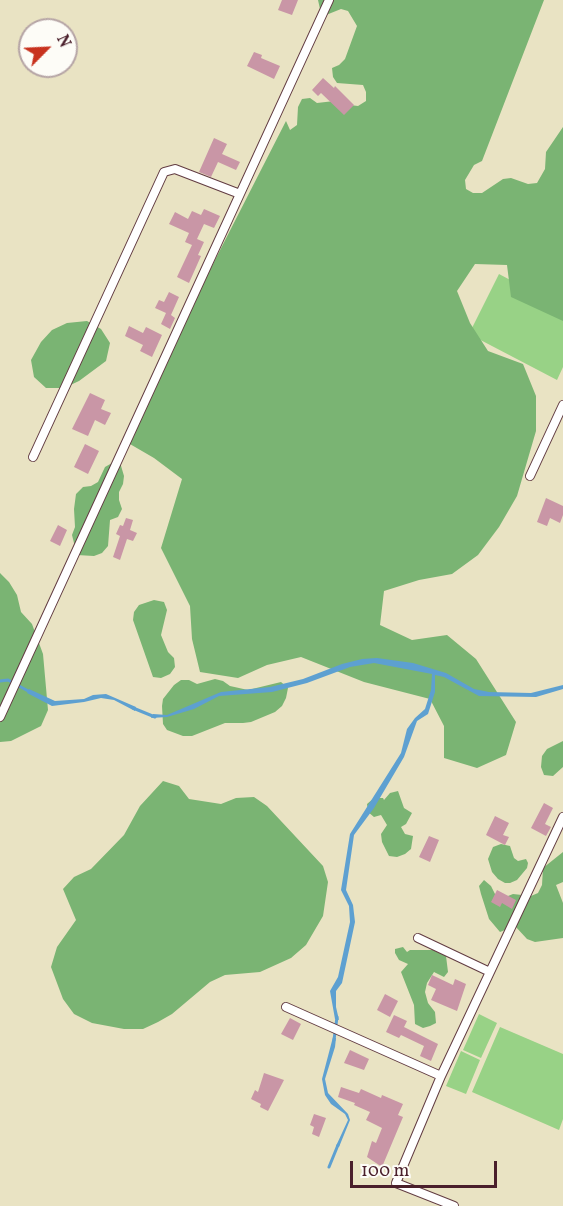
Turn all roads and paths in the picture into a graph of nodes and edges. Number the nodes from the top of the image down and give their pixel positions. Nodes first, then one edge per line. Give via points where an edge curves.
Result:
1 (329, 0) edge
2 (240, 194) junction
3 (563, 405) edge
4 (33, 457) dead end
5 (530, 476) dead end
6 (0, 717) edge
7 (563, 817) edge
8 (418, 938) dead end
9 (490, 972) junction
10 (286, 1007) dead end
11 (441, 1076) junction
12 (454, 1206) edge

1 - 2 street
2 - 4 street via 175,169 164,172
2 - 6 street
3 - 5 street
7 - 9 street
8 - 9 street
9 - 11 street
10 - 11 street
11 - 12 street via 396,1183

